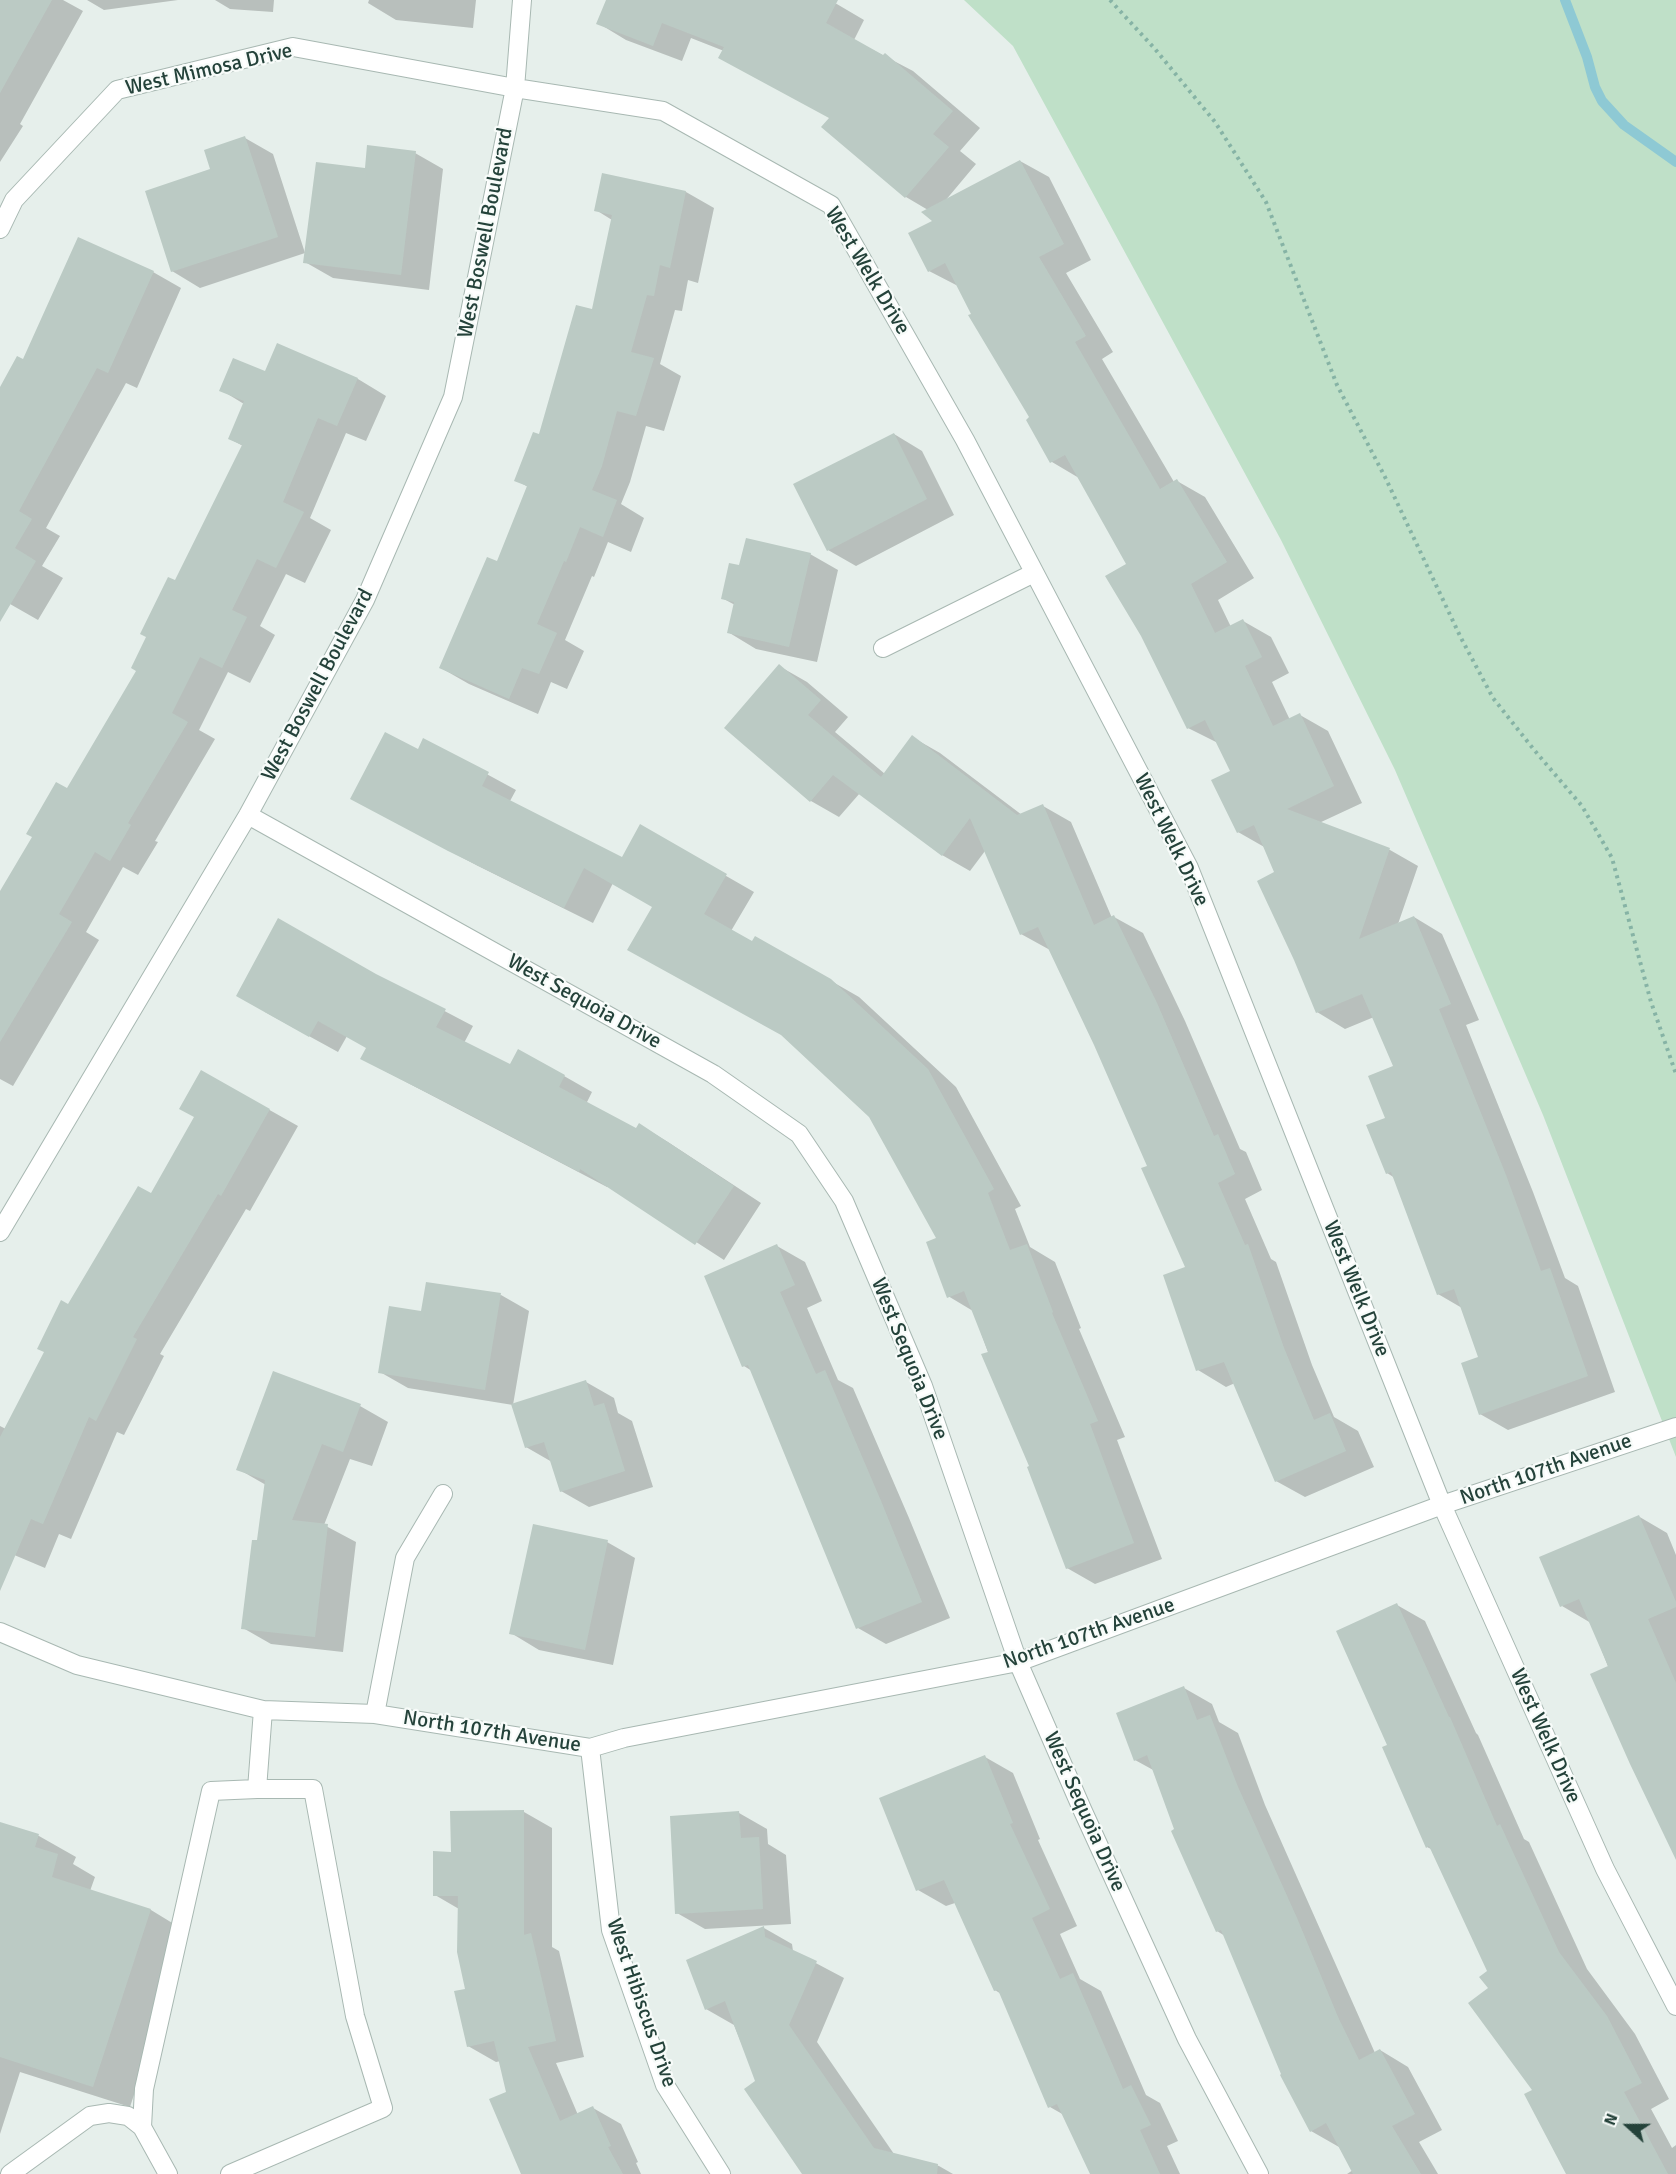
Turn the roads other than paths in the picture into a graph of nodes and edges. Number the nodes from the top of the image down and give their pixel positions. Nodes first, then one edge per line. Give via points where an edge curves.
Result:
1 (522, 0) edge
2 (515, 88) junction
3 (0, 229) edge
4 (1034, 573) junction
5 (883, 648) dead end
6 (248, 815) junction
7 (0, 1233) edge
8 (1676, 1427) edge
9 (443, 1494) dead end
10 (1442, 1505) junction
11 (0, 1632) edge
12 (1018, 1662) junction
13 (263, 1710) junction
14 (375, 1714) junction
15 (590, 1748) junction
16 (257, 1789) junction
17 (1676, 2006) edge
18 (142, 2127) junction
19 (10, 2174) edge
20 (168, 2174) edge
21 (230, 2174) edge
22 (721, 2174) edge
23 (1259, 2174) edge

1 - 2 street, West Boswell Boulevard
2 - 3 street, West Mimosa Drive via 293,47 117,90 14,200
2 - 4 street, West Welk Drive via 663,111 831,205 965,440
2 - 6 street, West Boswell Boulevard via 453,397 365,600
4 - 5 street
4 - 10 street, West Welk Drive via 1189,868
6 - 7 street, West Boswell Boulevard
6 - 12 street, West Sequoia Drive via 713,1074 799,1134 844,1202 923,1386
8 - 10 street, North 107th Avenue
9 - 14 street, North 107th Avenue via 405,1558
10 - 12 street, North 107th Avenue
10 - 17 street, West Welk Drive via 1605,1869
11 - 13 street, North 107th Avenue via 76,1665
12 - 15 street, North 107th Avenue via 624,1738
12 - 23 street, West Sequoia Drive via 1187,2039
13 - 14 street, North 107th Avenue
13 - 16 street
14 - 15 street, North 107th Avenue
15 - 22 street, West Hibiscus Drive via 611,1930 666,2085
16 - 18 street via 211,1791 150,2056
16 - 21 street via 313,1790 355,2016 383,2108
18 - 19 street via 128,2116 90,2116
18 - 20 street

